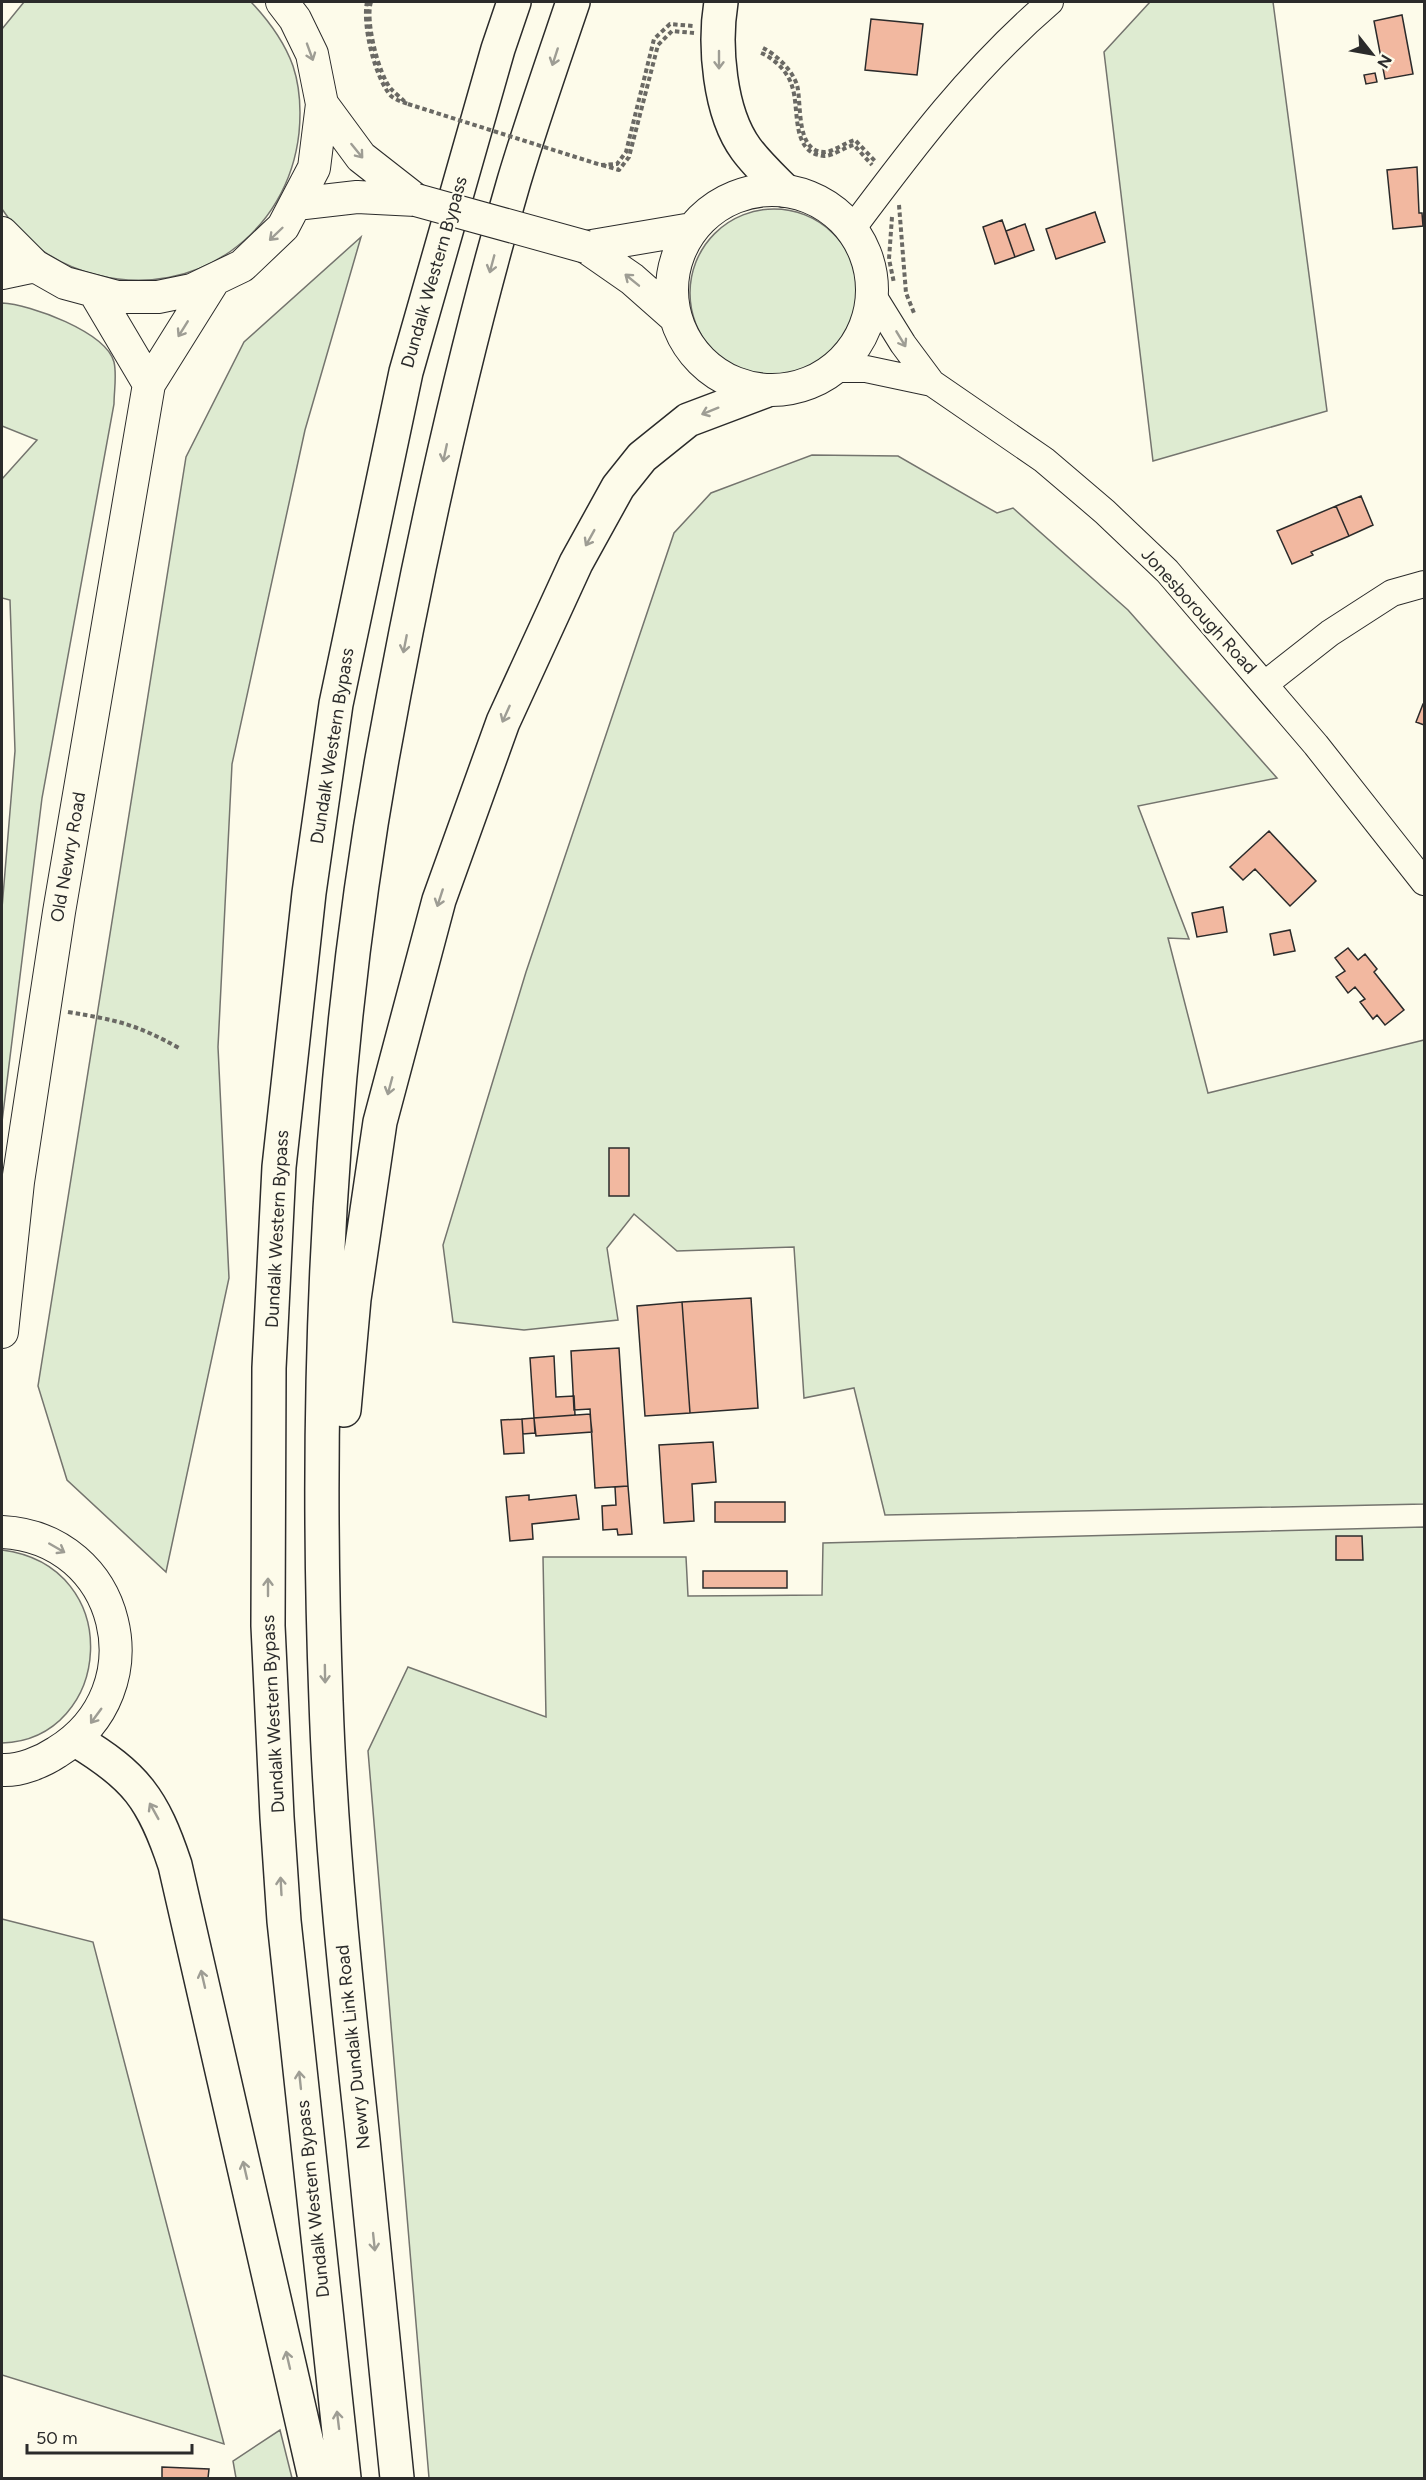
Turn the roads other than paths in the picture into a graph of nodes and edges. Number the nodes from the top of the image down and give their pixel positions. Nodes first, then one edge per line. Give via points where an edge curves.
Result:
1 (282, 2) edge
2 (514, 2) edge
3 (573, 2) edge
4 (721, 2) edge
5 (1050, 2) edge
6 (322, 104) junction
7 (784, 190) junction
8 (416, 200) junction
9 (296, 204) junction
10 (692, 229) junction
11 (852, 229) junction
12 (2, 233) edge
13 (586, 247) junction
14 (35, 266) junction
15 (2, 273) edge
16 (214, 280) junction
17 (883, 290) junction
18 (94, 291) junction
19 (675, 317) junction
20 (835, 369) junction
21 (932, 383) junction
22 (149, 384) junction
23 (765, 391) junction
24 (1425, 584) edge
25 (1265, 684) junction
26 (1425, 882) edge
27 (2, 1332) edge
28 (8, 1525) edge
29 (324, 1615) junction
30 (76, 1740) junction
31 (12, 1768) edge
32 (2, 1790) edge
33 (315, 2478) edge
34 (344, 2478) edge
35 (397, 2478) edge

1 -> 6 main road via 312,54
34 -> 2 highway, Dundalk Western Bypass via 284,1921 268,1626 268,1380 279,1167 309,893 336,704 406,372
3 -> 29 highway via 515,181 460,384 382,762 354,958 333,1167 323,1421
4 -> 7 highway via 719,69 727,111 745,148
5 - 11 street via 1008,37 966,81 888,190
6 -> 8 main road via 361,157
6 - 9 main road via 314,168
7 - 10 main road via 752,191 734,197 711,210
7 - 11 main road via 831,208
8 - 9 main road via 357,197
8 - 13 main road, bridge
9 -> 16 main road via 284,227 242,266
10 - 13 main road
10 - 19 main road via 674,266 671,297
11 - 17 main road
12 - 14 main road
19 -> 13 main road via 632,279
14 - 15 main road
14 - 18 main road via 65,283
16 - 18 main road via 192,290 158,297 117,297
16 -> 22 main road, Old Newry Road
17 - 20 main road via 851,352
17 -> 21 street, Jonesborough Road via 903,344
18 - 22 main road
19 - 23 main road via 683,338 708,368 743,387
20 - 21 street, Jonesborough Road via 866,369
20 - 23 main road via 795,388
21 - 25 street, Jonesborough Road via 1044,460 1105,512 1167,571
22 - 27 main road, Old Newry Road via 44,1009 18,1182
23 -> 29 highway via 688,420 642,457 618,487 576,563 495,744 439,900 380,1122 354,1299
24 - 25 street via 1392,593 1330,633
25 - 26 street, Jonesborough Road
28 -> 30 main road via 57,1546 87,1570 107,1602 116,1639 114,1676 100,1711
29 -> 35 highway, Newry Dundalk Link Road via 339,1921
30 - 31 main road via 43,1761
33 -> 30 highway via 175,1865 161,1824 144,1794 107,1759
31 - 32 main road

